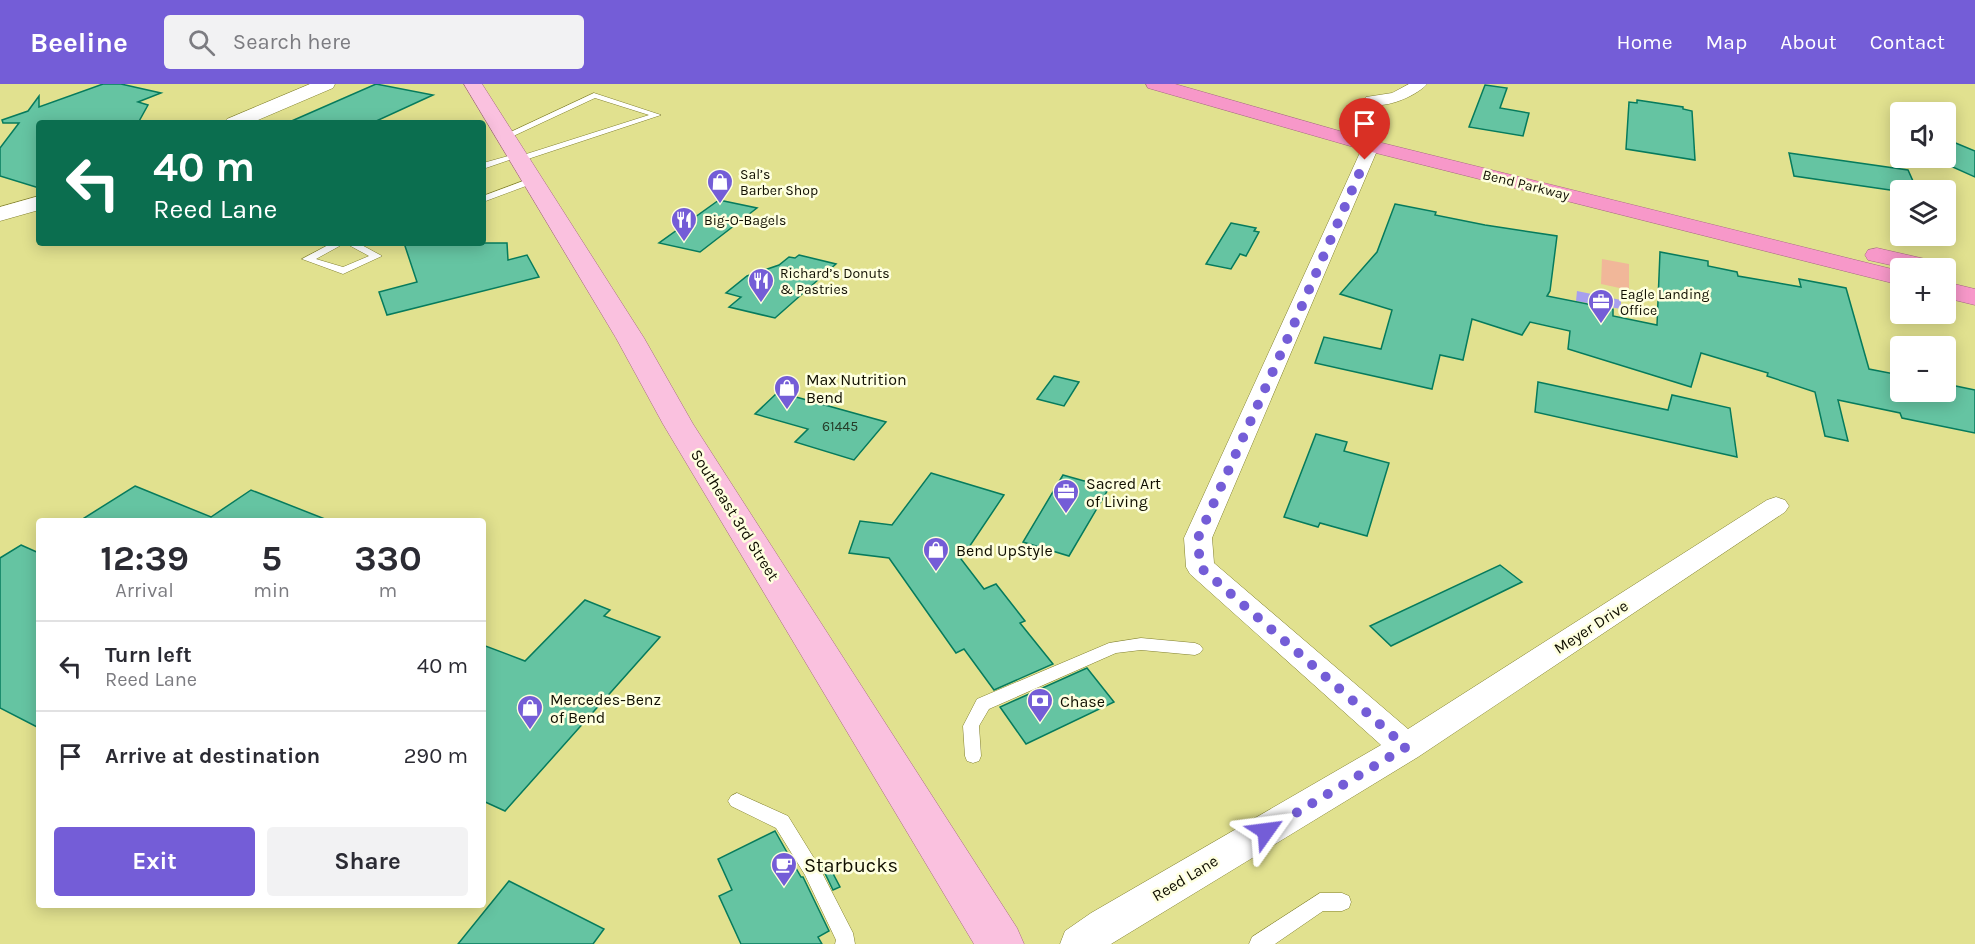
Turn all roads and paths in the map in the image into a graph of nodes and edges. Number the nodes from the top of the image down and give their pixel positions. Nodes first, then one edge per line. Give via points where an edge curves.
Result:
1 (326, 84) edge
2 (473, 84) edge
3 (1155, 84) edge
4 (1199, 84) edge
5 (1419, 84) edge
6 (1372, 100) dead end
7 (241, 120) edge
8 (1371, 146) junction
9 (518, 158) junction
10 (486, 165) edge
11 (486, 195) edge
12 (36, 203) edge
13 (0, 214) edge
14 (334, 246) edge
15 (356, 246) edge
16 (1893, 258) edge
17 (1956, 274) edge
18 (1890, 276) edge
19 (1975, 279) edge
20 (1956, 292) edge
21 (1975, 297) edge
22 (1776, 506) dead end
23 (1195, 649) dead end
24 (1406, 747) junction
25 (973, 756) dead end
26 (736, 801) dead end
27 (1342, 902) dead end
28 (845, 944) edge
29 (1000, 944) edge
30 (1080, 944) edge
31 (1259, 944) edge

1 - 7 street
2 - 9 main road, Southeast 3rd Street
3 - 8 highway, Bend Parkway
4 - 16 highway, Bend Parkway via 1389,136
5 - 6 street via 1390,100
8 - 18 highway, Bend Parkway
8 - 24 street via 1198,538 1200,567
9 - 9 lane via 657,115 594,95
9 - 10 lane
9 - 11 lane
9 - 29 main road, Southeast 3rd Street
12 - 13 street
14 - 15 lane via 307,259 343,271 377,256
17 - 19 highway
20 - 21 highway
22 - 24 street, Meyer Drive
23 - 25 lane via 1141,644 1114,647 983,704 971,726
24 - 30 street, Reed Lane
26 - 28 lane via 782,822 811,869
27 - 31 lane via 1320,902

